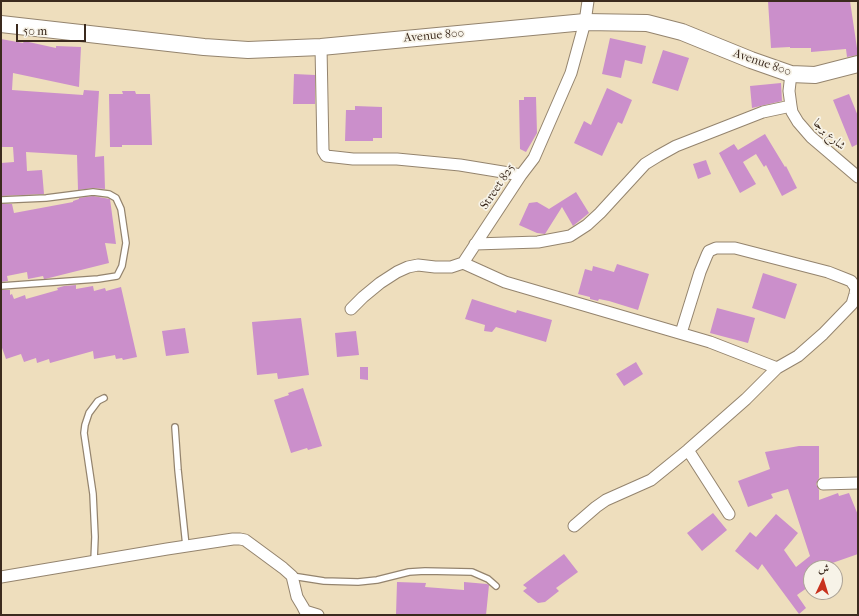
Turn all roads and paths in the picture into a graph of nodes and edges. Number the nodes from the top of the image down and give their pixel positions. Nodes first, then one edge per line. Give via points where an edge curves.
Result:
1 (588, 1) edge
2 (585, 22) junction
3 (1, 24) edge
4 (321, 47) junction
5 (858, 64) edge
6 (791, 74) junction
7 (791, 106) junction
8 (521, 174) junction
9 (858, 177) edge
10 (1, 200) edge
11 (475, 244) junction
12 (464, 263) junction
13 (1, 286) edge
14 (351, 309) dead end
15 (681, 333) junction
16 (777, 368) junction
17 (104, 398) dead end
18 (175, 427) dead end
19 (688, 450) junction
20 (858, 483) edge
21 (823, 484) dead end
22 (729, 514) dead end
23 (574, 526) dead end
24 (186, 546) junction
25 (94, 561) junction
26 (292, 576) junction
27 (1, 577) edge
28 (496, 586) dead end
29 (318, 615) edge

1 - 2 street, Street 825
2 - 4 main road, Avenue 800
2 - 6 main road, Avenue 800 via 647,23 682,32
2 - 8 street, Street 825 via 572,73 534,158
3 - 4 main road, Avenue 800 via 204,47 248,50
4 - 8 street via 323,151 326,156 398,159
5 - 6 main road, Avenue 800 via 815,75
6 - 7 street
7 - 9 street, شارع برجا via 798,122 811,137
7 - 11 street via 764,112 676,146 658,156 645,164 587,225 570,236 538,242
8 - 11 street, Street 825
10 - 13 lane via 93,192 109,194 116,198 121,209 126,243 122,266 117,276
11 - 12 street, Street 825
12 - 14 street via 451,267 418,264 408,267 380,283
12 - 15 street via 505,282
15 - 16 street
15 - 16 street via 700,272 709,251 716,248 735,248 755,253 828,272 851,282 856,289 852,304 847,310 798,356
16 - 19 street
17 - 25 lane via 98,401 89,413 85,425 94,508
18 - 24 lane
19 - 22 street
19 - 23 street via 651,480 606,500
20 - 21 street
24 - 25 street
24 - 26 street via 242,539
25 - 27 street
26 - 28 lane via 324,581 358,582 420,571 472,572 488,579
26 - 29 street via 302,607 305,611

